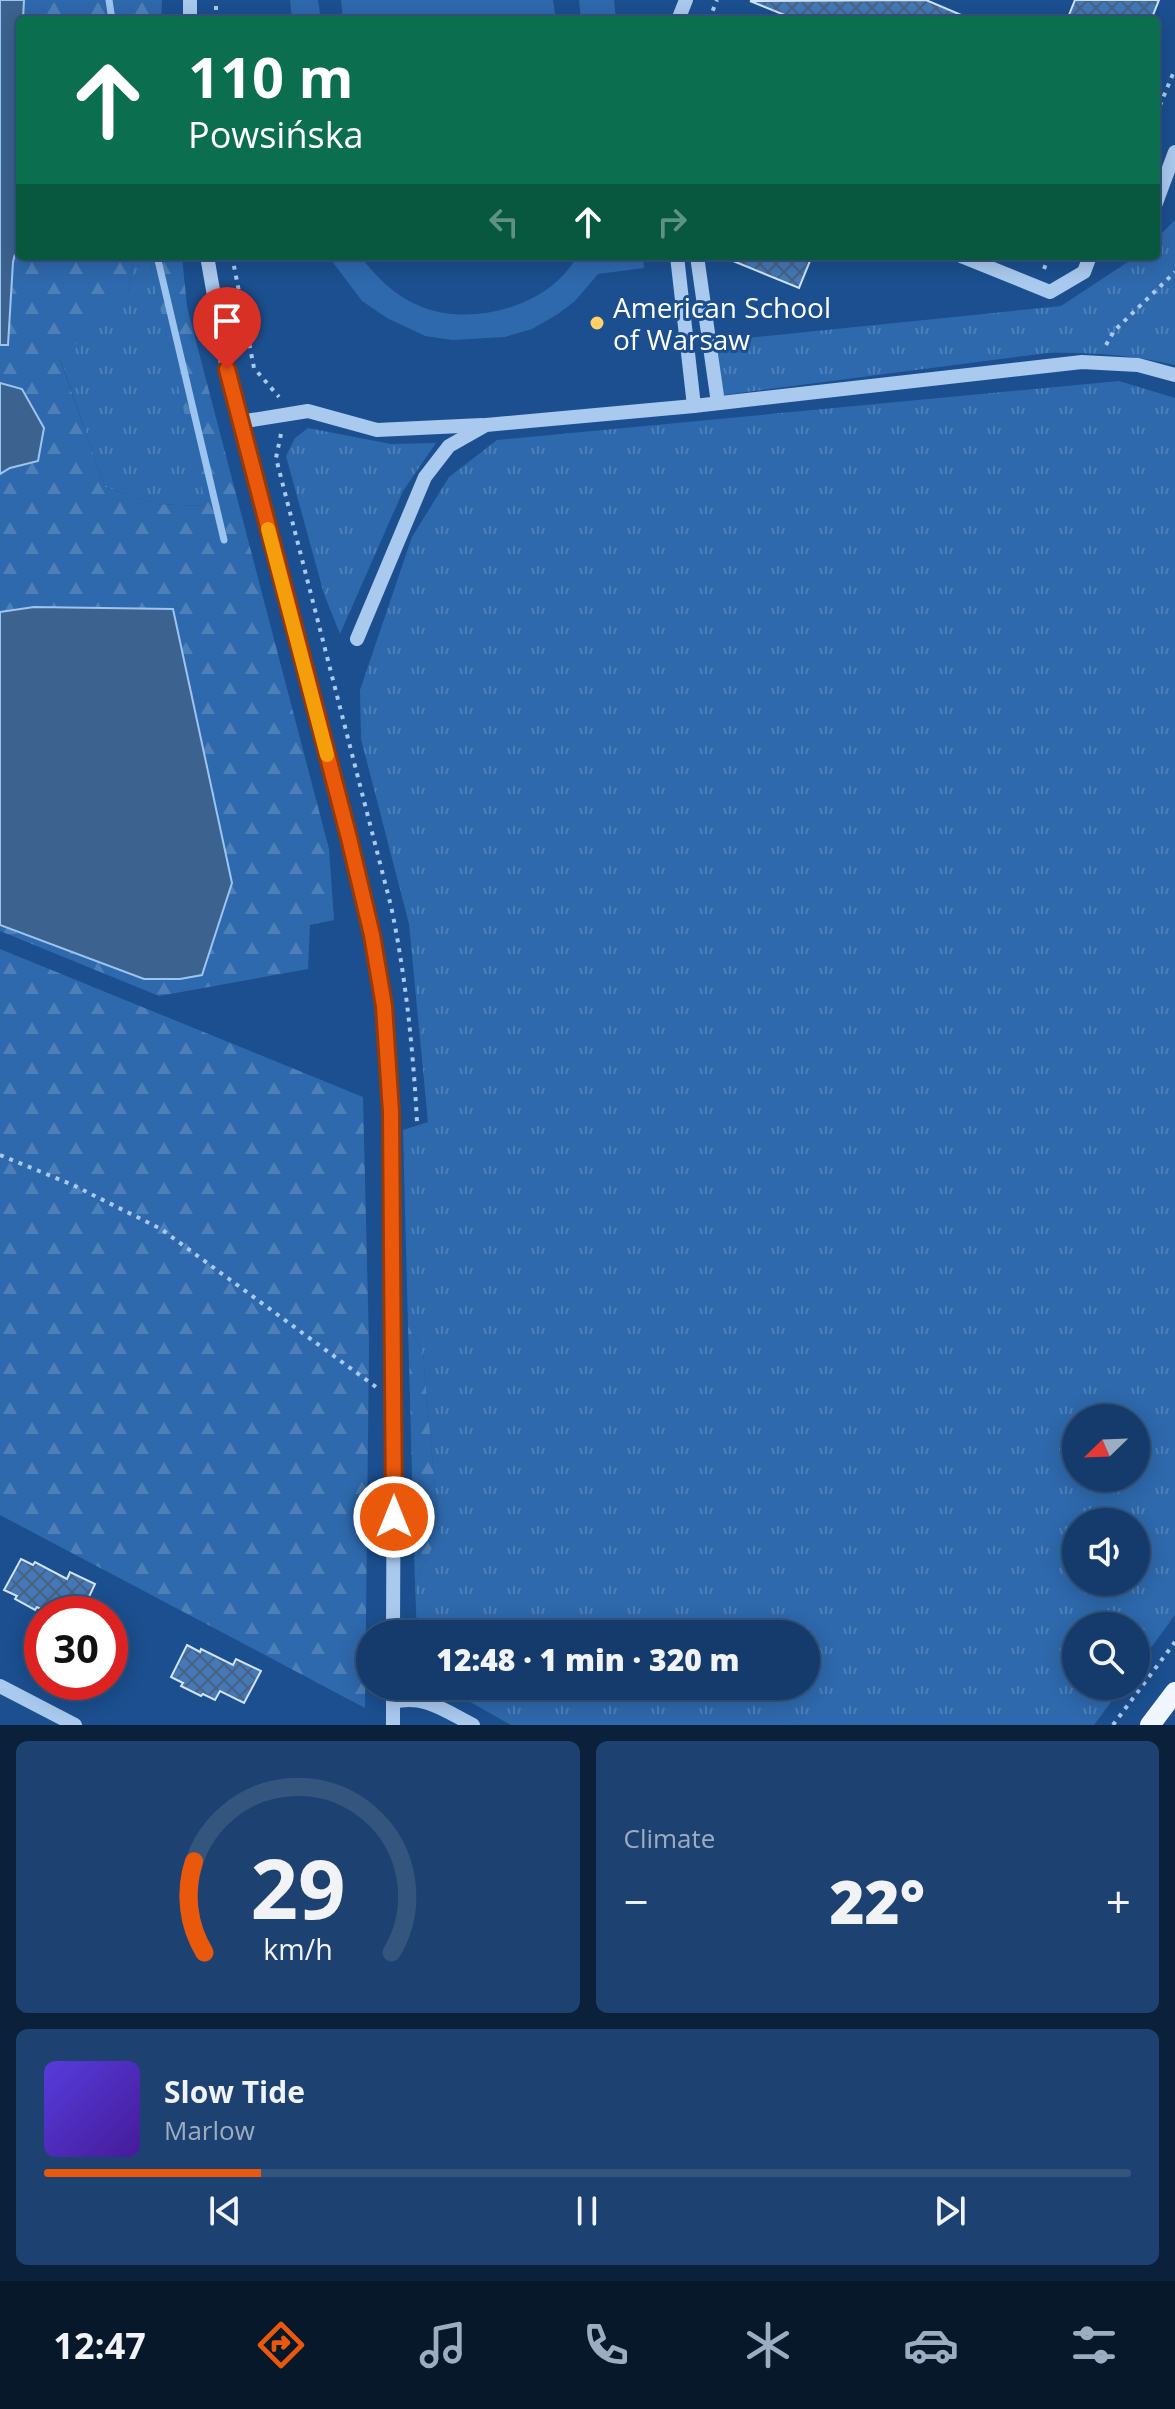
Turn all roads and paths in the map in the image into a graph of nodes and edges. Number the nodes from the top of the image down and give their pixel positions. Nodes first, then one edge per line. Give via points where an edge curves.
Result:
1 (774, 10) dead end
2 (772, 16) edge
3 (1175, 69) edge
4 (1160, 105) edge
5 (1175, 152) edge
6 (1160, 192) edge
7 (208, 260) edge
8 (233, 260) edge
9 (677, 260) edge
10 (698, 260) edge
11 (971, 260) edge
12 (1088, 260) edge
13 (1175, 272) edge
14 (1098, 362) junction
15 (1175, 375) edge
16 (718, 403) junction
17 (694, 406) junction
18 (281, 414) junction
19 (240, 422) junction
20 (486, 425) junction
21 (357, 639) dead end
22 (417, 1122) dead end
23 (0, 1155) edge
24 (394, 1401) junction
25 (393, 1620) edge
26 (1175, 1642) edge
27 (0, 1686) edge
28 (1175, 1692) edge
29 (393, 1702) joint
30 (75, 1725) edge
31 (393, 1725) edge
32 (473, 1725) edge
33 (1113, 1725) edge
34 (1150, 1725) edge

1 - 2 path
3 - 4 path
5 - 6 street
7 - 19 street
8 - 18 path via 254,368 279,398
9 - 17 street
10 - 16 street
11 - 12 street via 1050,292 1084,272
13 - 14 path via 1114,331
14 - 15 street
14 - 16 street
16 - 17 street
17 - 20 street
18 - 19 street
18 - 20 street via 308,411 377,430
18 - 22 path via 276,458 401,954
19 - 24 street via 372,935 384,1006 391,1112
20 - 21 street via 449,446 425,477
23 - 24 path via 161,1229
24 - 25 street
26 - 33 path
27 - 30 street
28 - 34 main road
29 - 31 street
29 - 32 street via 423,1700

